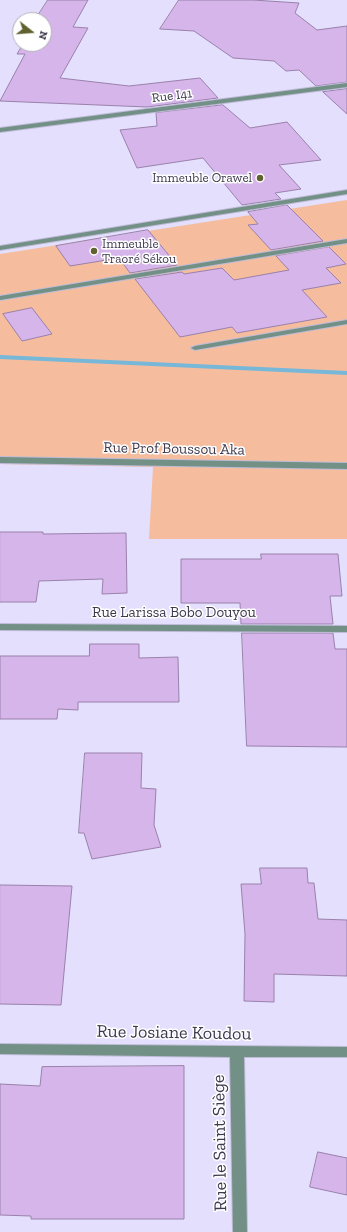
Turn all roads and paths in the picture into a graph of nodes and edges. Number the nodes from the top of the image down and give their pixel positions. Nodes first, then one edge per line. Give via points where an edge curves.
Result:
1 (347, 85) edge
2 (0, 130) edge
3 (347, 192) edge
4 (347, 241) edge
5 (0, 248) edge
6 (0, 298) edge
7 (347, 322) edge
8 (195, 348) dead end
9 (0, 460) edge
10 (347, 466) edge
11 (0, 627) edge
12 (347, 629) edge
13 (0, 1049) edge
14 (237, 1052) junction
15 (347, 1052) edge
16 (240, 1232) edge

1 - 2 street, Rue I41
3 - 5 street
4 - 6 street
7 - 8 street
9 - 10 street, Rue Prof Boussou Aka
11 - 12 street, Rue Larissa Bobo Douyou
13 - 14 street, Rue Josiane Koudou
14 - 15 street, Rue Josiane Koudou
14 - 16 street, Rue le Saint Siège

